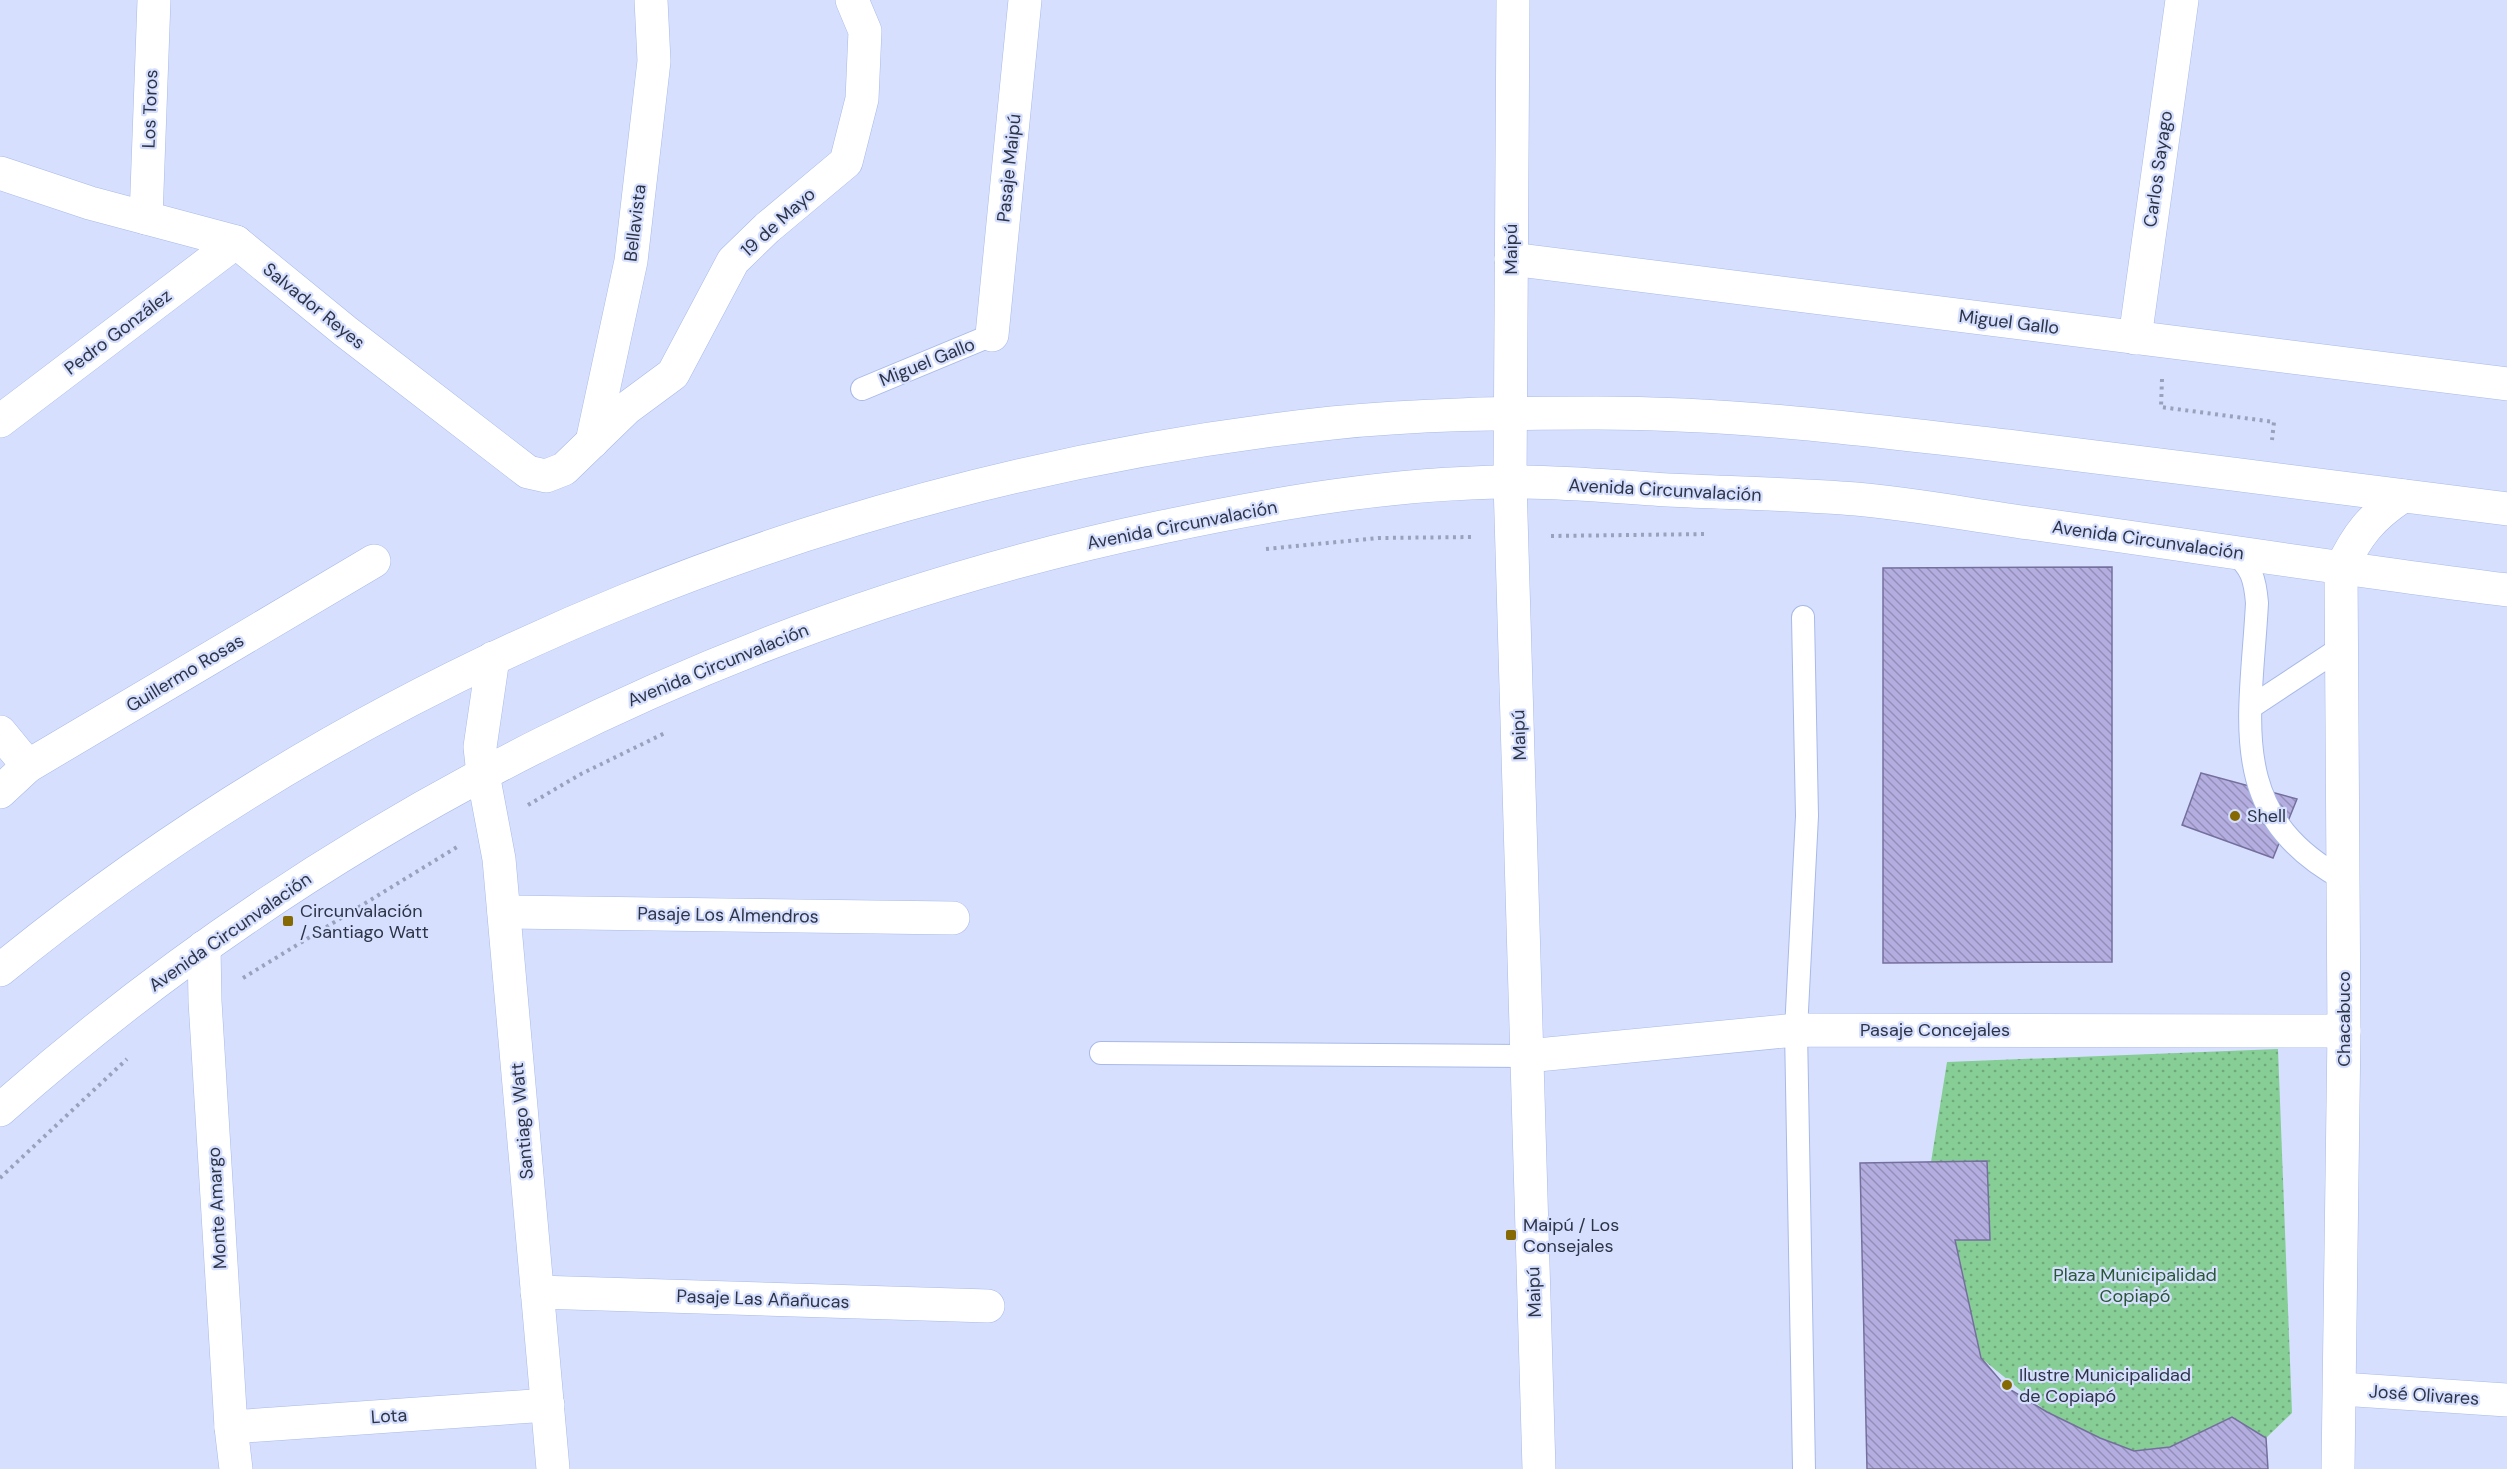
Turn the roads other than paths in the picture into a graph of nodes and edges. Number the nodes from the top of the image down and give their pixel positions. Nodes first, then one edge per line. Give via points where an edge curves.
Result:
1 (154, 0) edge
2 (651, 0) edge
3 (852, 0) edge
4 (1025, 0) edge
5 (1513, 0) edge
6 (2182, 0) edge
7 (0, 173) edge
8 (146, 218) junction
9 (236, 242) junction
10 (1511, 259) junction
11 (992, 335) joint
12 (2149, 340) junction
13 (2507, 384) edge
14 (862, 389) dead end
15 (1511, 414) junction
16 (0, 421) edge
17 (592, 442) junction
18 (1510, 482) junction
19 (2403, 496) junction
20 (2507, 509) edge
21 (2234, 551) junction
22 (374, 561) dead end
23 (2341, 569) junction
24 (2507, 590) edge
25 (1803, 617) dead end
26 (2342, 647) junction
27 (493, 658) junction
28 (2251, 707) junction
29 (0, 732) edge
30 (28, 766) junction
31 (483, 774) junction
32 (0, 792) edge
33 (2343, 879) junction
34 (504, 912) junction
35 (953, 918) dead end
36 (204, 947) junction
37 (0, 970) edge
38 (1796, 1030) junction
39 (2344, 1031) junction
40 (1101, 1053) dead end
41 (1527, 1056) junction
42 (0, 1110) edge
43 (537, 1292) junction
44 (988, 1306) dead end
45 (2341, 1389) junction
46 (2507, 1400) edge
47 (548, 1405) junction
48 (231, 1427) junction
49 (236, 1469) edge
50 (553, 1469) edge
51 (1539, 1469) edge
52 (1804, 1469) edge
53 (2338, 1469) edge

1 - 8 main road, Los Toros
2 - 17 main road, Bellavista via 654,61 631,261
3 - 17 main road, 19 de Mayo via 865,31 862,99 846,162 734,261 673,374 627,408
4 - 11 main road, Pasaje Maipú
5 - 10 main road, Maipú
6 - 12 main road, Carlos Sayago
7 - 8 main road, Salvador Reyes via 90,204
8 - 9 main road, Salvador Reyes
9 - 16 main road, Pedro González
9 - 17 main road, Salvador Reyes via 528,472 546,476 564,469
10 - 12 main road, Miguel Gallo
10 - 15 main road, Maipú
11 - 14 lane, Miguel Gallo
12 - 13 main road, Miguel Gallo
15 - 18 main road, Maipú
15 - 19 main road via 1748,419 1893,433
15 - 27 main road via 1347,422 1224,437 1089,459 968,486 730,559
18 - 21 main road, Avenida Circunvalación via 1857,499
18 - 31 main road, Avenida Circunvalación via 1418,486 1209,517 1004,565 803,630 705,668
18 - 41 main road, Maipú
19 - 20 main road
19 - 23 main road via 2366,525
21 - 23 main road, Avenida Circunvalación
21 - 28 lane via 2247,563 2257,603
22 - 30 main road, Guillermo Rosas
23 - 24 main road, Avenida Circunvalación
23 - 26 main road, Chacabuco
25 - 38 lane via 1808,816
26 - 28 lane
26 - 33 main road, Chacabuco
27 - 31 main road, Santiago Watt via 481,736
27 - 37 main road via 395,707 206,819 115,881
28 - 33 lane via 2252,765 2268,809 2300,850
29 - 30 main road
30 - 32 main road, Guillermo Rosas
31 - 34 main road, Santiago Watt
31 - 36 main road, Avenida Circunvalación via 294,886
33 - 39 main road, Chacabuco
34 - 35 main road, Pasaje Los Almendros
34 - 43 main road, Santiago Watt
36 - 42 main road, Avenida Circunvalación via 118,1011
36 - 48 main road, Monte Amargo
38 - 39 main road, Pasaje Concejales
38 - 41 main road, Pasaje Concejales
38 - 52 lane
39 - 45 main road, Chacabuco
40 - 41 lane
41 - 51 main road, Maipú
43 - 44 main road, Pasaje Las Añañucas
43 - 47 main road, Santiago Watt
45 - 46 main road, José Olivares
45 - 53 main road, Chacabuco
47 - 48 main road, Lota
47 - 50 main road, Santiago Watt
48 - 49 main road, Monte Amargo

